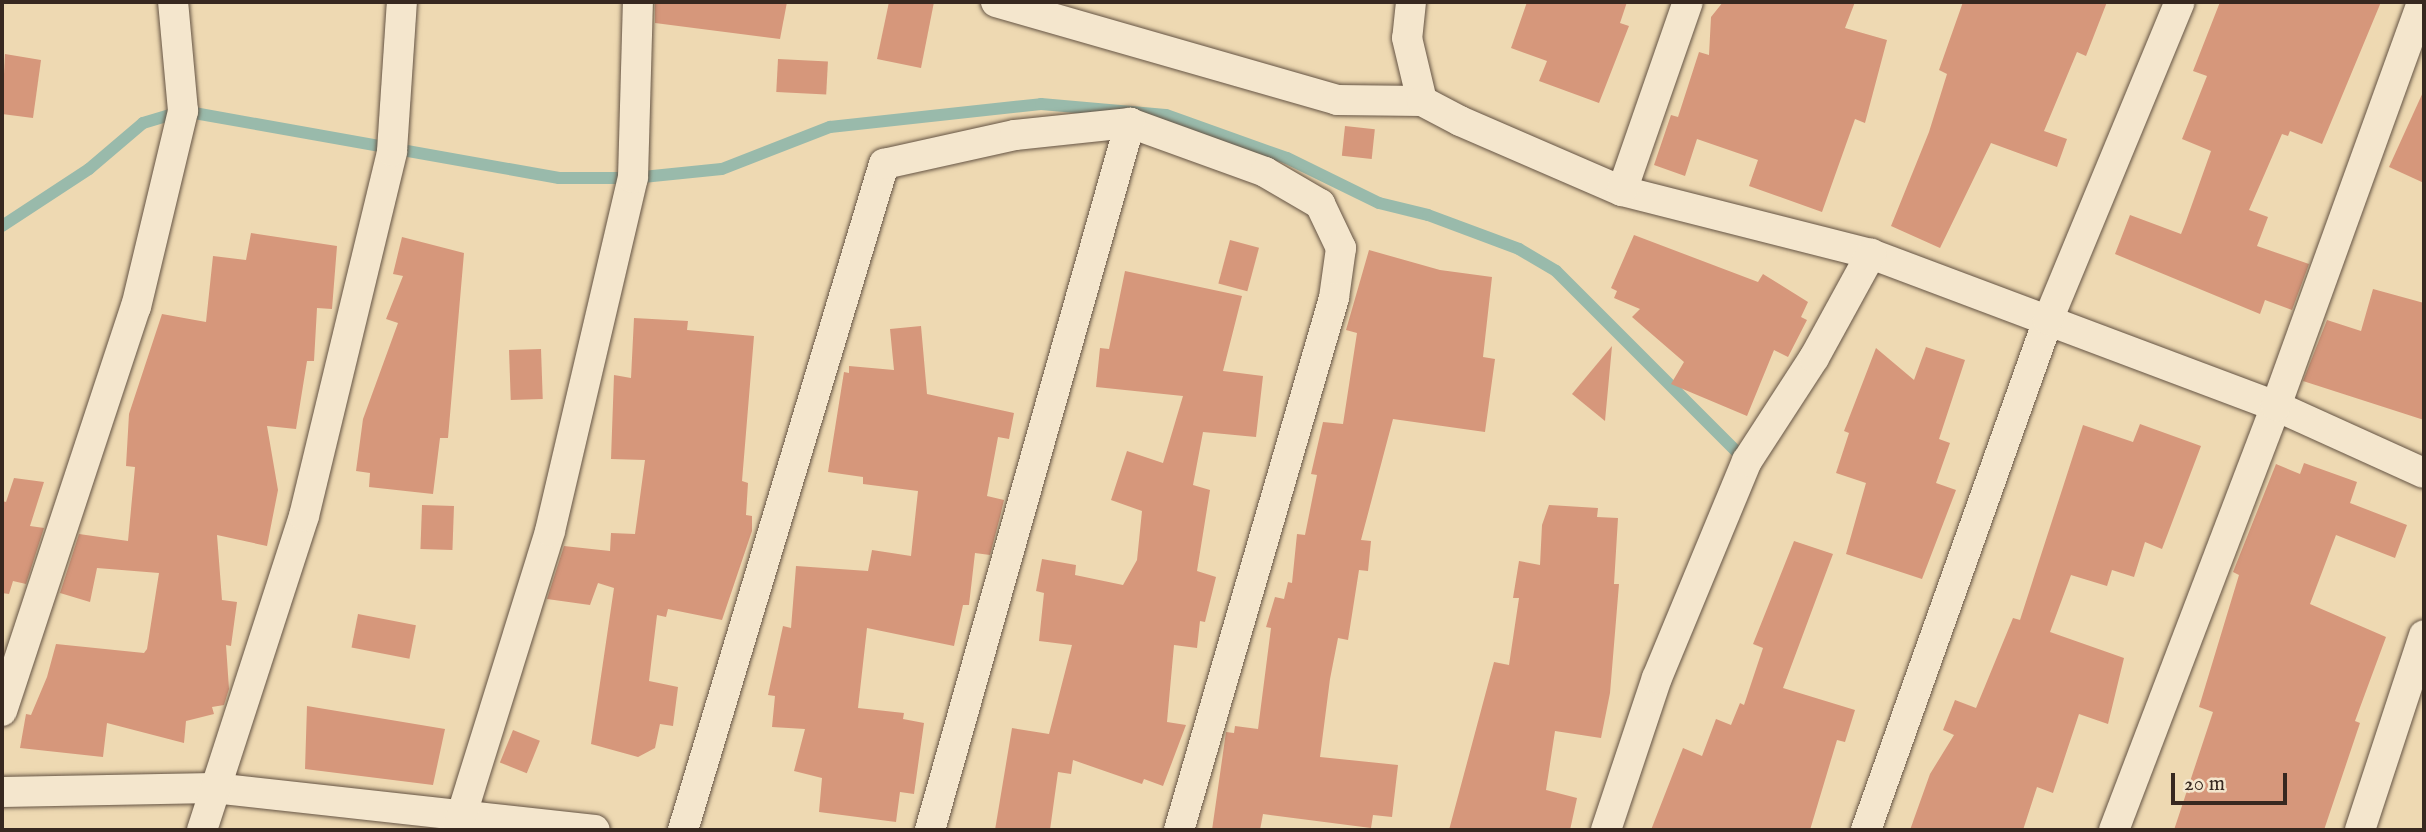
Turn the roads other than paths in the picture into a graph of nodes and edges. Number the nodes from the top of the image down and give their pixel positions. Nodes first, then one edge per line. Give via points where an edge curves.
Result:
1 (173, 2) edge
2 (402, 2) edge
3 (638, 2) edge
4 (996, 2) edge
5 (1411, 2) edge
6 (1688, 2) edge
7 (2180, 2) edge
8 (2422, 2) edge
9 (1422, 101) junction
10 (1130, 123) junction
11 (1622, 191) junction
12 (1871, 254) junction
13 (2049, 320) junction
14 (2276, 406) junction
15 (2424, 473) edge
16 (2424, 635) edge
17 (2, 711) edge
18 (214, 788) junction
19 (2, 792) edge
20 (459, 824) edge
21 (202, 830) edge
22 (595, 830) edge
23 (683, 830) edge
24 (930, 830) edge
25 (1179, 830) edge
26 (1606, 830) edge
27 (1866, 830) edge
28 (2114, 830) edge
29 (2360, 830) edge

1 - 17 street via 183,111 136,307
2 - 18 street via 392,151 304,516
3 - 20 street via 633,178 550,531
4 - 9 street via 1337,100
5 - 9 street via 1407,38
6 - 11 street
7 - 13 street
8 - 14 street
9 - 11 street
10 - 23 street via 1015,135 884,164
10 - 24 street
10 - 25 street via 1265,172 1320,204 1341,248 1334,298
11 - 12 street
12 - 13 street
12 - 26 street via 1814,358 1747,461 1657,678
13 - 14 street
13 - 27 street
14 - 15 street
14 - 28 street
16 - 29 street
18 - 19 street
18 - 20 street
18 - 21 street
20 - 22 street

